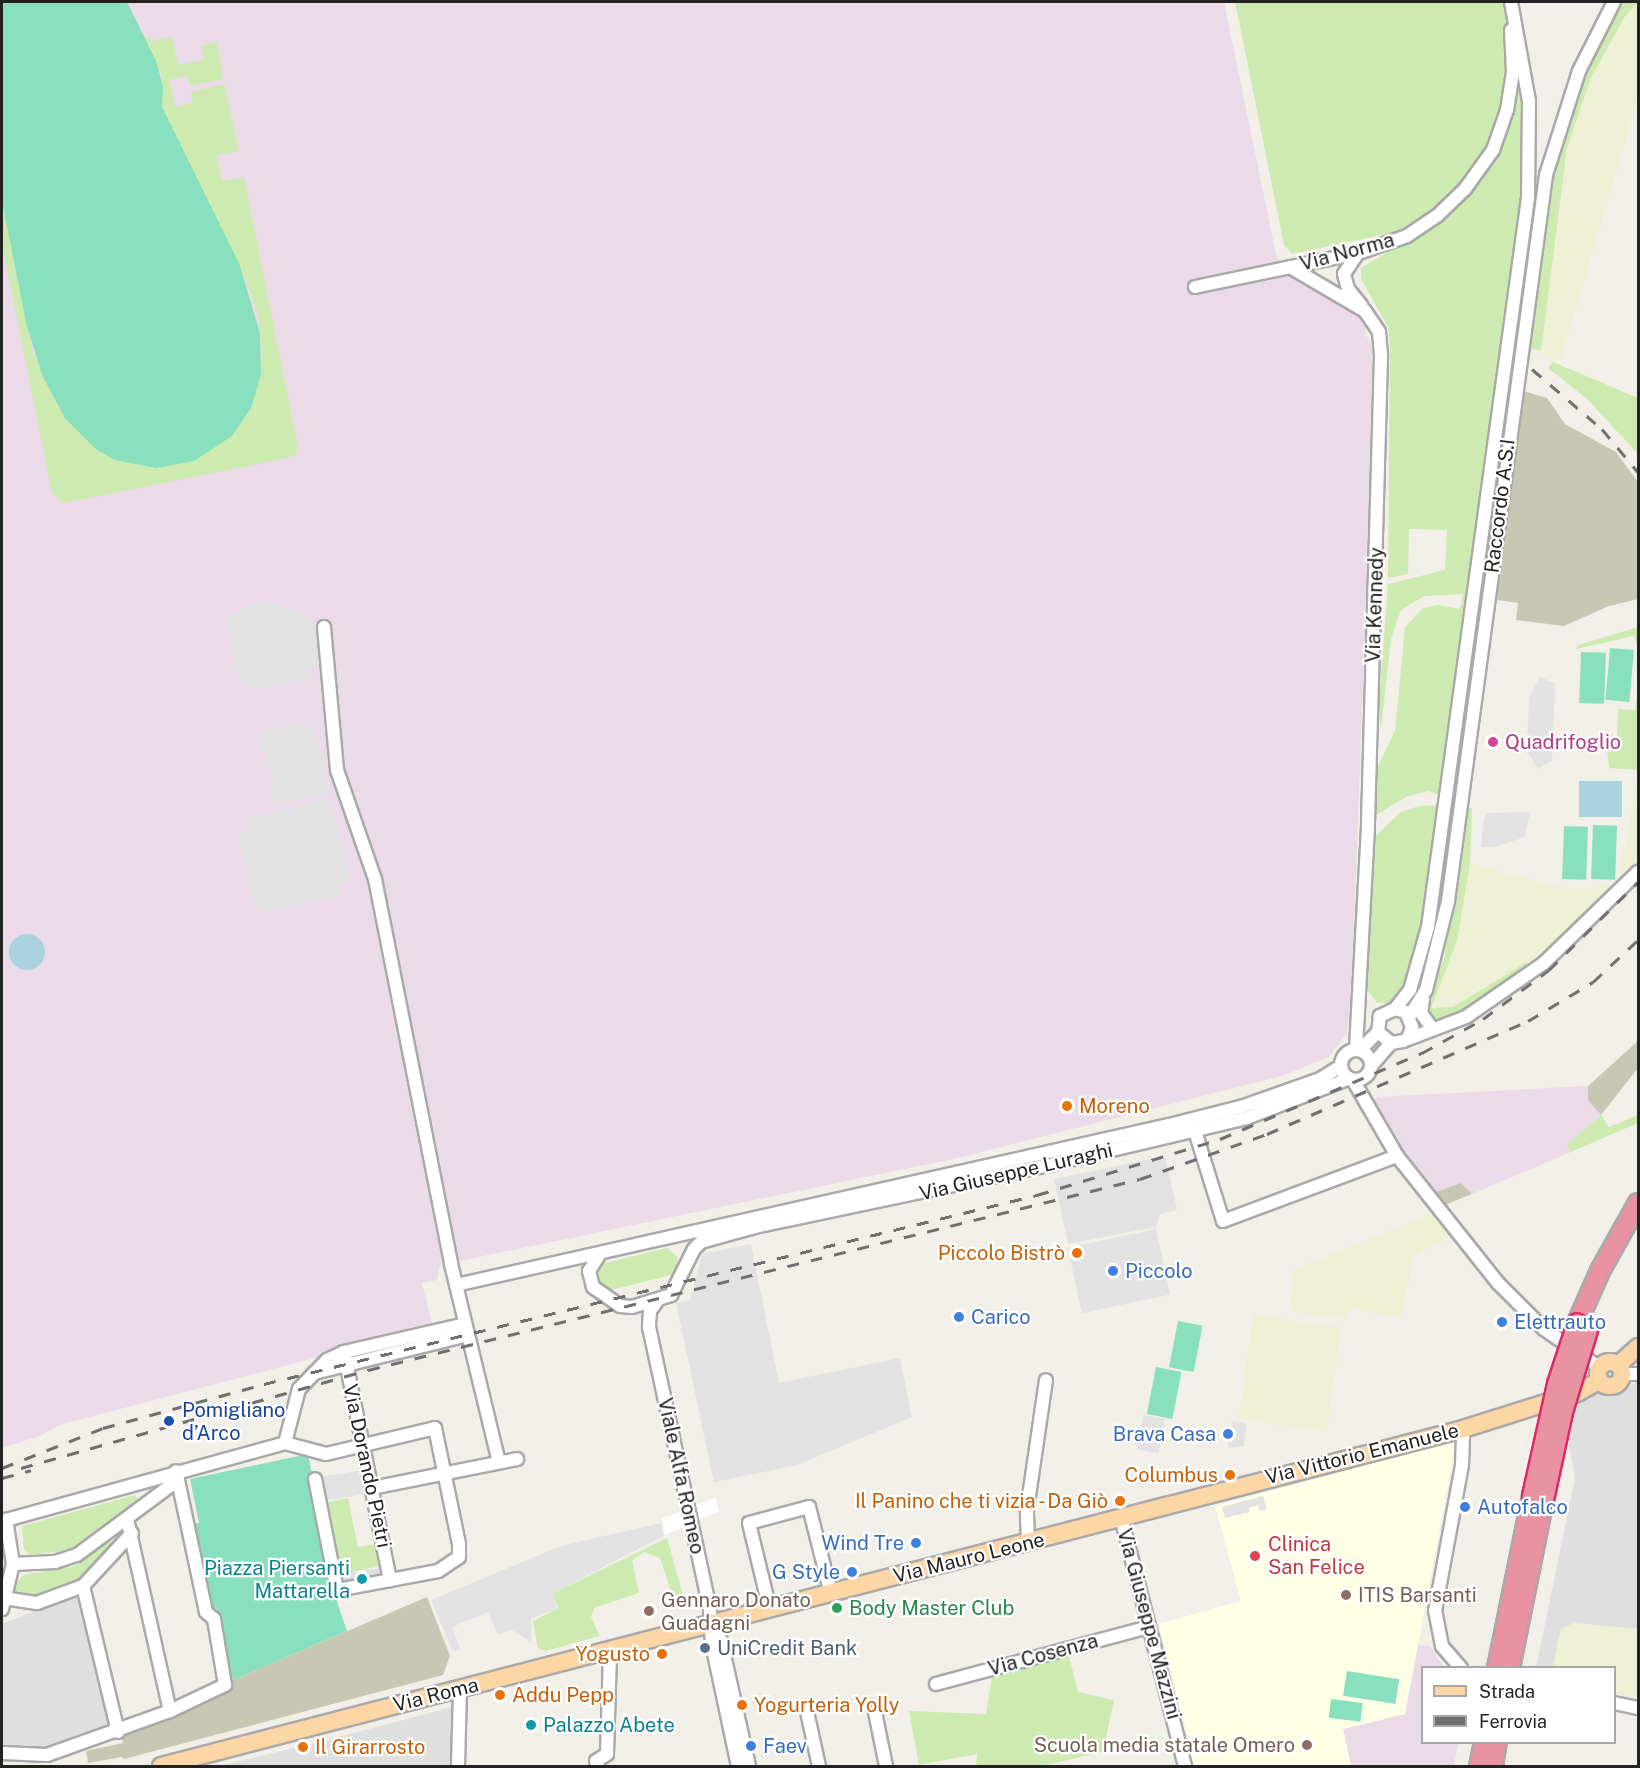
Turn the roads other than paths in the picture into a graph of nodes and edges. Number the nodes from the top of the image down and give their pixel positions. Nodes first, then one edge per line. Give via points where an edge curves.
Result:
1 (1510, 2) edge
2 (1614, 2) edge
3 (1358, 253) junction
4 (1290, 267) junction
5 (1196, 287) dead end
6 (1365, 311) junction
7 (324, 627) dead end
8 (1638, 872) edge
9 (1426, 990) junction
10 (1362, 991) junction
11 (1361, 1006) junction
12 (1390, 1010) junction
13 (1411, 1019) junction
14 (1437, 1026) junction
15 (1378, 1029) junction
16 (1408, 1038) junction
17 (1391, 1043) junction
18 (1358, 1050) junction
19 (1341, 1066) junction
20 (1369, 1070) junction
21 (1352, 1079) junction
22 (1328, 1086) junction
23 (1366, 1107) junction
24 (1195, 1131) junction
25 (1397, 1156) junction
26 (1638, 1203) edge
27 (1638, 1225) edge
28 (679, 1237) junction
29 (599, 1255) junction
30 (688, 1262) junction
31 (563, 1263) junction
32 (590, 1282) junction
33 (456, 1285) junction
34 (657, 1301) junction
35 (631, 1307) junction
36 (1583, 1325) junction
37 (649, 1327) junction
38 (466, 1329) junction
39 (1638, 1347) edge
40 (345, 1358) junction
41 (1626, 1371) edge
42 (1599, 1374) junction
43 (1046, 1380) dead end
44 (1463, 1429) junction
45 (285, 1443) junction
46 (364, 1444) junction
47 (517, 1459) dead end
48 (499, 1462) junction
49 (444, 1473) junction
50 (177, 1475) junction
51 (315, 1479) dead end
52 (372, 1488) junction
53 (1121, 1517) junction
54 (127, 1518) junction
55 (132, 1533) junction
56 (1028, 1543) junction
57 (13, 1564) junction
58 (390, 1580) junction
59 (82, 1586) junction
60 (831, 1594) junction
61 (3, 1604) edge
62 (770, 1610) junction
63 (712, 1625) junction
64 (1149, 1627) junction
65 (610, 1651) junction
66 (1459, 1666) edge
67 (1504, 1666) edge
68 (936, 1684) dead end
69 (460, 1689) junction
70 (1616, 1703) edge
71 (806, 1707) dead end
72 (1638, 1708) edge
73 (170, 1712) junction
74 (875, 1712) dead end
75 (118, 1732) junction
76 (1484, 1744) edge
77 (1497, 1744) edge
78 (2, 1753) edge
79 (161, 1767) edge
80 (458, 1767) edge
81 (598, 1767) edge
82 (738, 1767) edge
83 (749, 1767) edge
84 (819, 1767) edge
85 (886, 1767) edge
86 (1185, 1767) edge
87 (1479, 1767) edge
88 (1493, 1767) edge

1 - 3 street, Via Norma via 1513,72 1507,110 1493,150 1465,189 1438,215 1407,236
1 - 12 street, Raccordo A.S.I via 1528,101 1528,198 1428,927 1410,990
2 - 9 street, Raccordo A.S.I via 1579,71 1545,176 1448,901
3 - 4 street, Via Norma
3 - 6 street, Via Kennedy via 1344,274 1348,289
4 - 5 street, Via Norma
4 - 6 street
6 - 10 street, Via Kennedy via 1379,332 1383,389
7 - 33 street via 338,770 375,879
8 - 14 street via 1544,963 1466,1017
9 - 13 street, Raccordo A.S.I
9 - 14 street via 1421,1013
10 - 11 street, Via Kennedy
10 - 12 street via 1368,1004
11 - 15 street
11 - 18 street, Via Kennedy
12 - 13 street
12 - 15 street
13 - 14 street
13 - 16 street
14 - 16 street
15 - 17 street
15 - 18 street
16 - 17 street
17 - 20 street
18 - 19 street via 1343,1057
18 - 20 street via 1368,1056
19 - 21 street
19 - 28 street, Via Giuseppe Luraghi via 1320,1079 1244,1106
20 - 21 street
20 - 23 street
21 - 22 street, Via Giuseppe Luraghi
21 - 23 street
22 - 23 street via 1346,1089
22 - 24 street, Via Giuseppe Luraghi via 1247,1118
23 - 25 street
24 - 25 street via 1223,1221
24 - 30 street, Via Giuseppe Luraghi via 755,1227 701,1242
25 - 42 street via 1523,1311
26 - 36 highway via 1600,1271
27 - 36 highway
28 - 29 street, Via Giuseppe Luraghi
28 - 30 street
29 - 31 street, Via Giuseppe Luraghi
29 - 32 street via 592,1261
30 - 34 street, Via Giuseppe Luraghi via 674,1292
31 - 32 street
31 - 33 street, Via Giuseppe Luraghi
32 - 35 street via 602,1296
33 - 38 street
34 - 35 street, Via Giuseppe Luraghi
34 - 37 street via 650,1311
35 - 37 street via 640,1312
36 - 67 highway, bridge via 1538,1498
37 - 63 street, Viale Alfa Romeo
38 - 40 street
38 - 48 street via 478,1360
39 - 41 main road
40 - 45 street via 308,1376 299,1389
40 - 46 street, Via Dorando Pietri
41 - 42 main road, Via Vittorio Emanuele via 1613,1386
42 - 44 main road, Via Vittorio Emanuele via 1577,1393
43 - 56 street via 1027,1510
44 - 53 main road, Via Vittorio Emanuele
44 - 66 street via 1462,1466 1435,1611 1442,1646
45 - 46 street via 326,1454
45 - 50 street
46 - 49 street via 435,1428
46 - 52 street, Via Dorando Pietri
47 - 48 street
48 - 49 street
49 - 52 street
49 - 58 street via 459,1557 438,1571
50 - 54 street
50 - 57 street via 6,1520
50 - 73 street via 206,1612 214,1619 227,1680 216,1692
51 - 58 street via 337,1590
52 - 58 street, Via Dorando Pietri
53 - 56 main road, Via Mauro Leone
53 - 64 street, Via Giuseppe Mazzini
54 - 55 street
54 - 57 street via 77,1556 55,1562
55 - 59 street
55 - 73 street
56 - 60 main road, Via Mauro Leone
57 - 61 street
59 - 61 street via 37,1603
59 - 75 street
60 - 62 main road, Via Mauro Leone
60 - 62 street via 809,1507 749,1523
62 - 63 main road, Via Mauro Leone
63 - 65 main road, Via Roma
63 - 82 street, Viale Alfa Romeo via 712,1644
63 - 83 street, Viale Alfa Romeo via 721,1641
64 - 68 street, Via Cosenza
64 - 86 street, Via Giuseppe Mazzini
65 - 69 main road, Via Roma
65 - 81 street via 607,1754 596,1761
69 - 79 main road, Via Roma
69 - 80 street
70 - 72 street
71 - 84 street
73 - 75 street
74 - 85 street
75 - 78 street via 47,1755
76 - 87 highway
77 - 88 highway

